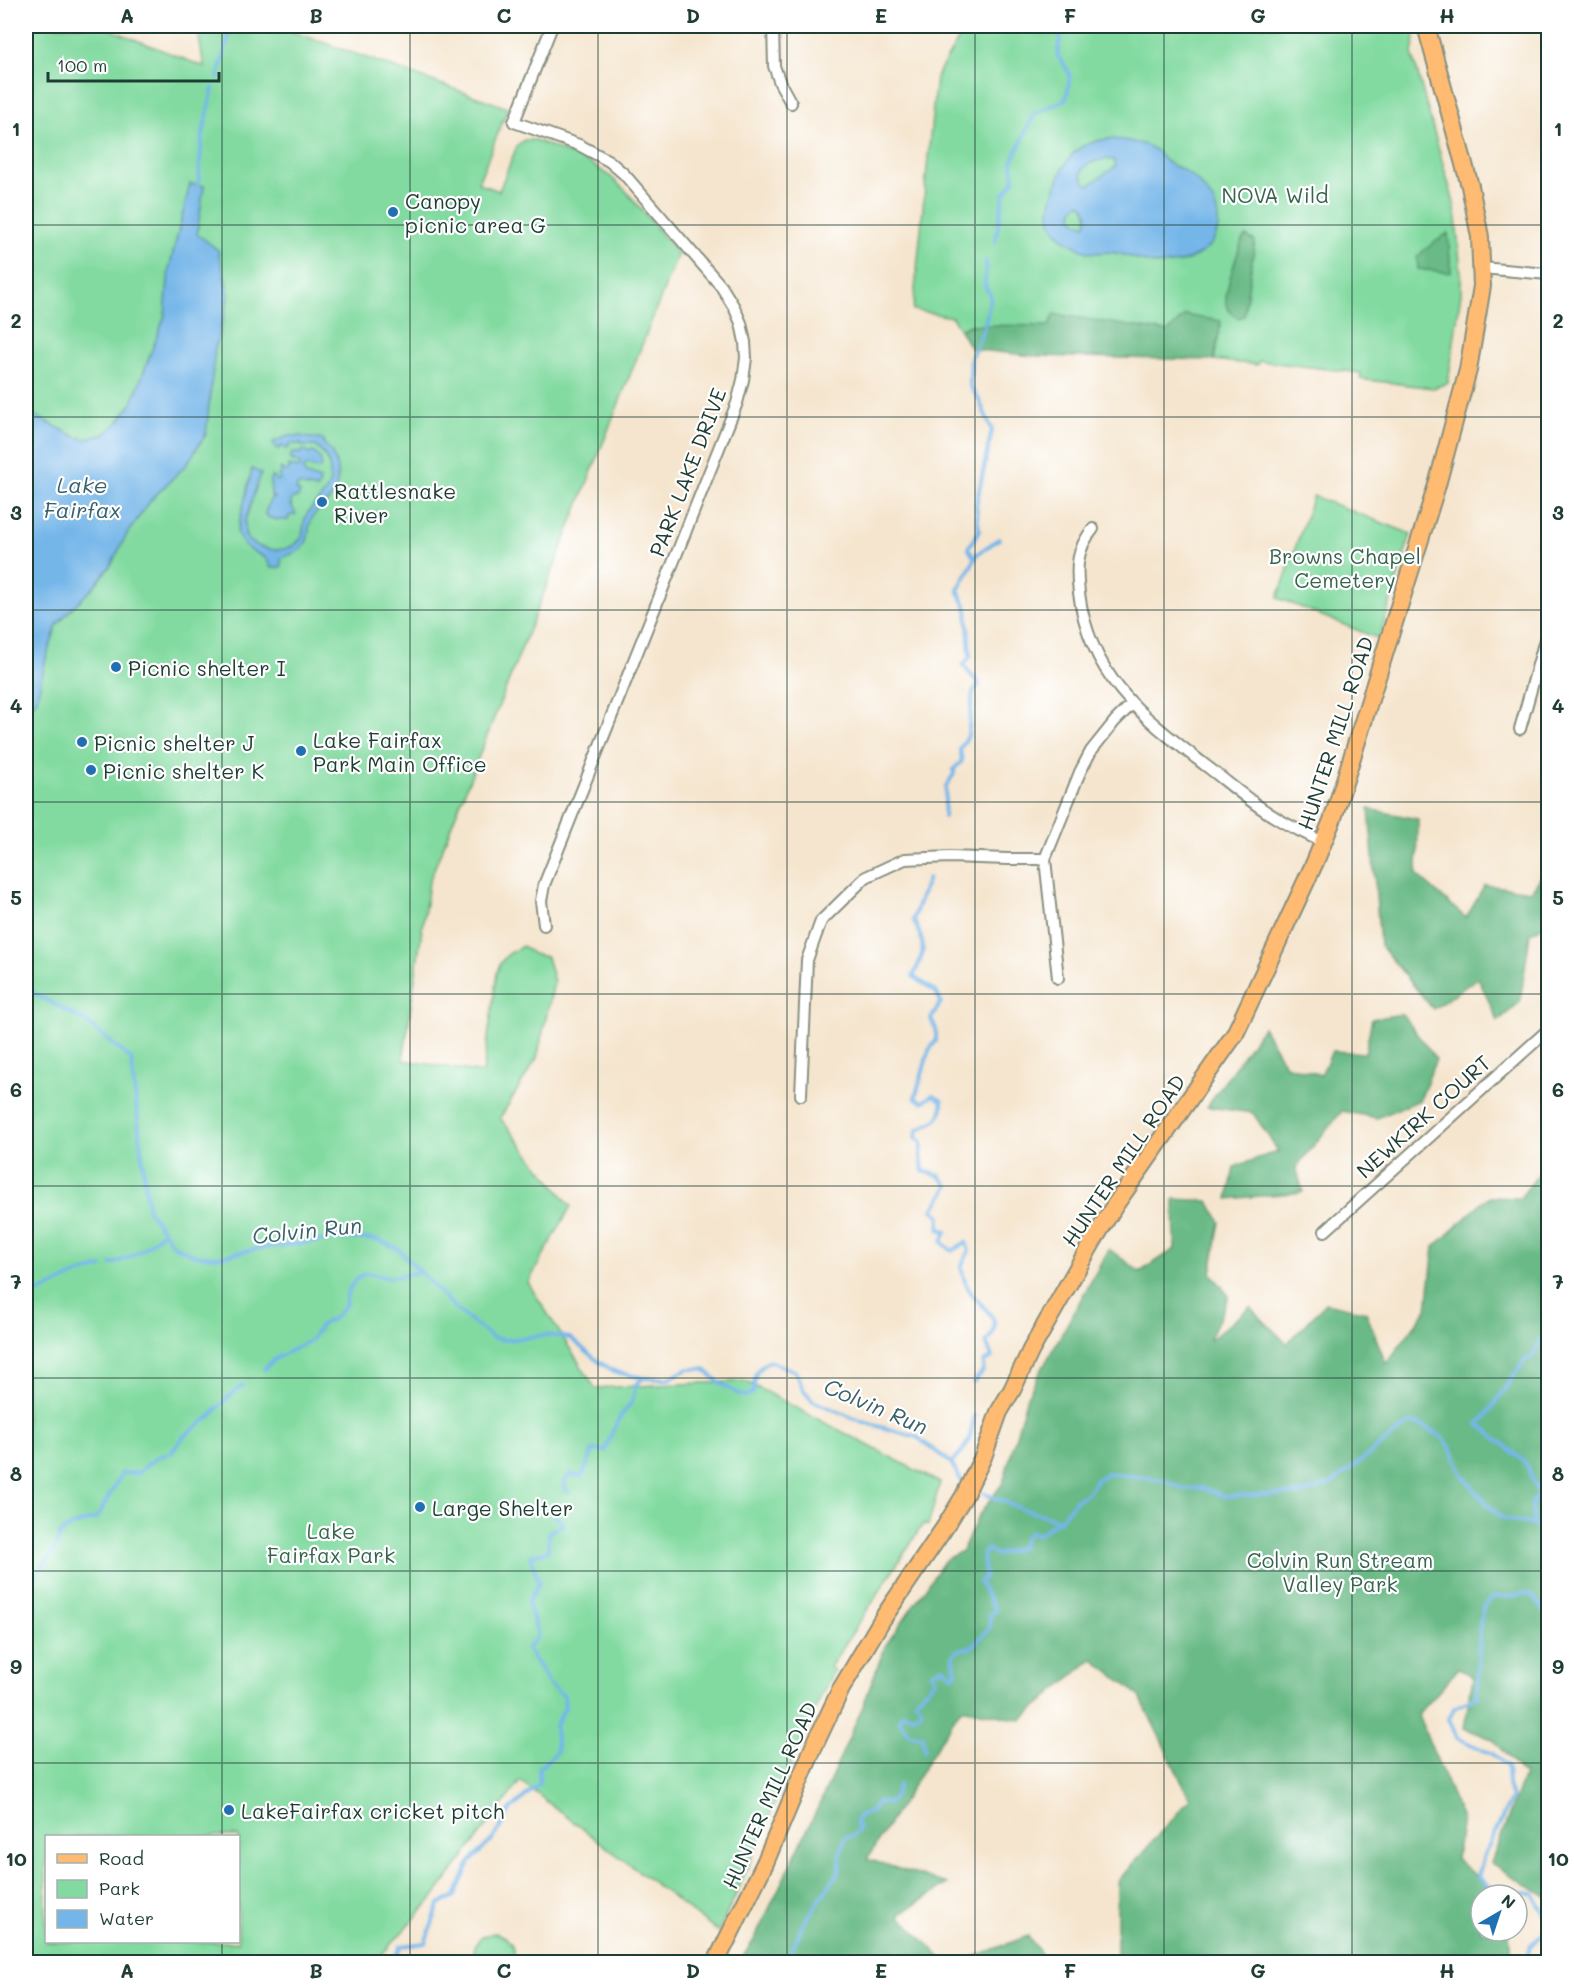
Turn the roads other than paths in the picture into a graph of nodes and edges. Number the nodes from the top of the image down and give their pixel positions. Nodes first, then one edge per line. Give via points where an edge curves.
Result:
1 (552, 26) edge
2 (773, 26) edge
3 (1426, 26) edge
4 (790, 103) dead end
5 (1482, 268) junction
6 (1548, 274) edge
7 (1093, 529) dead end
8 (1548, 629) edge
9 (1132, 704) junction
10 (1520, 729) dead end
11 (1323, 842) junction
12 (1045, 858) junction
13 (544, 925) dead end
14 (1058, 978) dead end
15 (1548, 1030) edge
16 (801, 1095) dead end
17 (1325, 1231) dead end
18 (716, 1962) edge

1 - 13 street, PARK LAKE DRIVE via 514,122 593,151 624,174 726,294 741,323 746,358 737,403 544,885
2 - 4 street via 774,66
3 - 5 main road, HUNTER MILL ROAD via 1470,186
5 - 6 street
5 - 11 main road, HUNTER MILL ROAD via 1468,370 1437,485
7 - 9 street via 1077,561 1080,602 1099,656
8 - 10 street
9 - 11 street via 1254,803
9 - 12 street via 1091,751
11 - 18 main road, HUNTER MILL ROAD via 1239,1029 1093,1241 999,1412 978,1479 941,1553 866,1648 831,1708 765,1863
12 - 14 street
12 - 16 street via 905,859 866,877 821,921 807,960
15 - 17 street, NEWKIRK COURT

